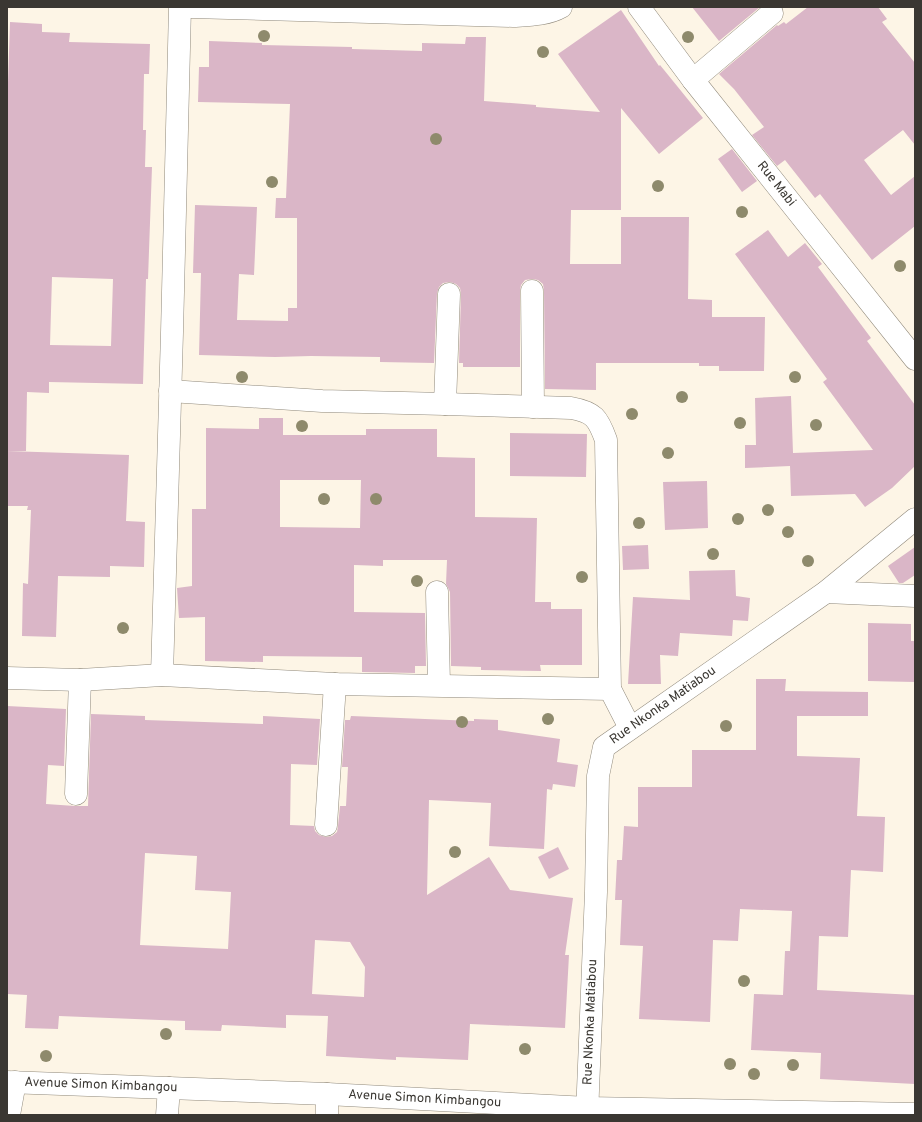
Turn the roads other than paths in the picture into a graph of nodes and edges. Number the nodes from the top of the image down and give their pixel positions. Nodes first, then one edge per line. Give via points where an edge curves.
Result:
1 (180, 7) edge
2 (191, 7) edge
3 (561, 7) edge
4 (646, 9) edge
5 (772, 13) dead end
6 (693, 80) junction
7 (532, 291) dead end
8 (449, 294) dead end
9 (915, 359) edge
10 (170, 391) junction
11 (445, 404) junction
12 (533, 407) junction
13 (915, 519) edge
14 (437, 592) dead end
15 (826, 592) junction
16 (915, 596) edge
17 (162, 675) junction
18 (7, 678) edge
19 (80, 680) junction
20 (335, 684) junction
21 (439, 686) junction
22 (610, 689) junction
23 (630, 728) junction
24 (76, 794) dead end
25 (326, 825) dead end
26 (11, 1082) edge
27 (169, 1088) junction
28 (327, 1105) edge
29 (588, 1112) edge
30 (915, 1114) edge
31 (9, 1115) edge
32 (167, 1115) edge

1 - 10 street via 176,238
2 - 3 street via 513,16 538,14
4 - 6 street, Rue Mabi
5 - 6 street
6 - 9 street, Rue Mabi
7 - 12 street
8 - 11 street
10 - 11 street via 322,401
10 - 17 street
11 - 12 street
12 - 22 street via 584,410 600,425 606,440
13 - 15 street, Rue Nkonka Matiabou
14 - 21 street
15 - 16 street
15 - 23 street, Rue Nkonka Matiabou
17 - 19 street
17 - 20 street
18 - 19 street
19 - 24 street
20 - 21 street
20 - 25 street
21 - 22 street
22 - 23 street
23 - 29 street, Rue Nkonka Matiabou via 604,747 598,776
26 - 27 street, Avenue Simon Kimbangou
26 - 31 street
27 - 28 street, Avenue Simon Kimbangou
27 - 32 street
28 - 29 street, Avenue Simon Kimbangou
29 - 30 street, Avenue Simon Kimbangou

